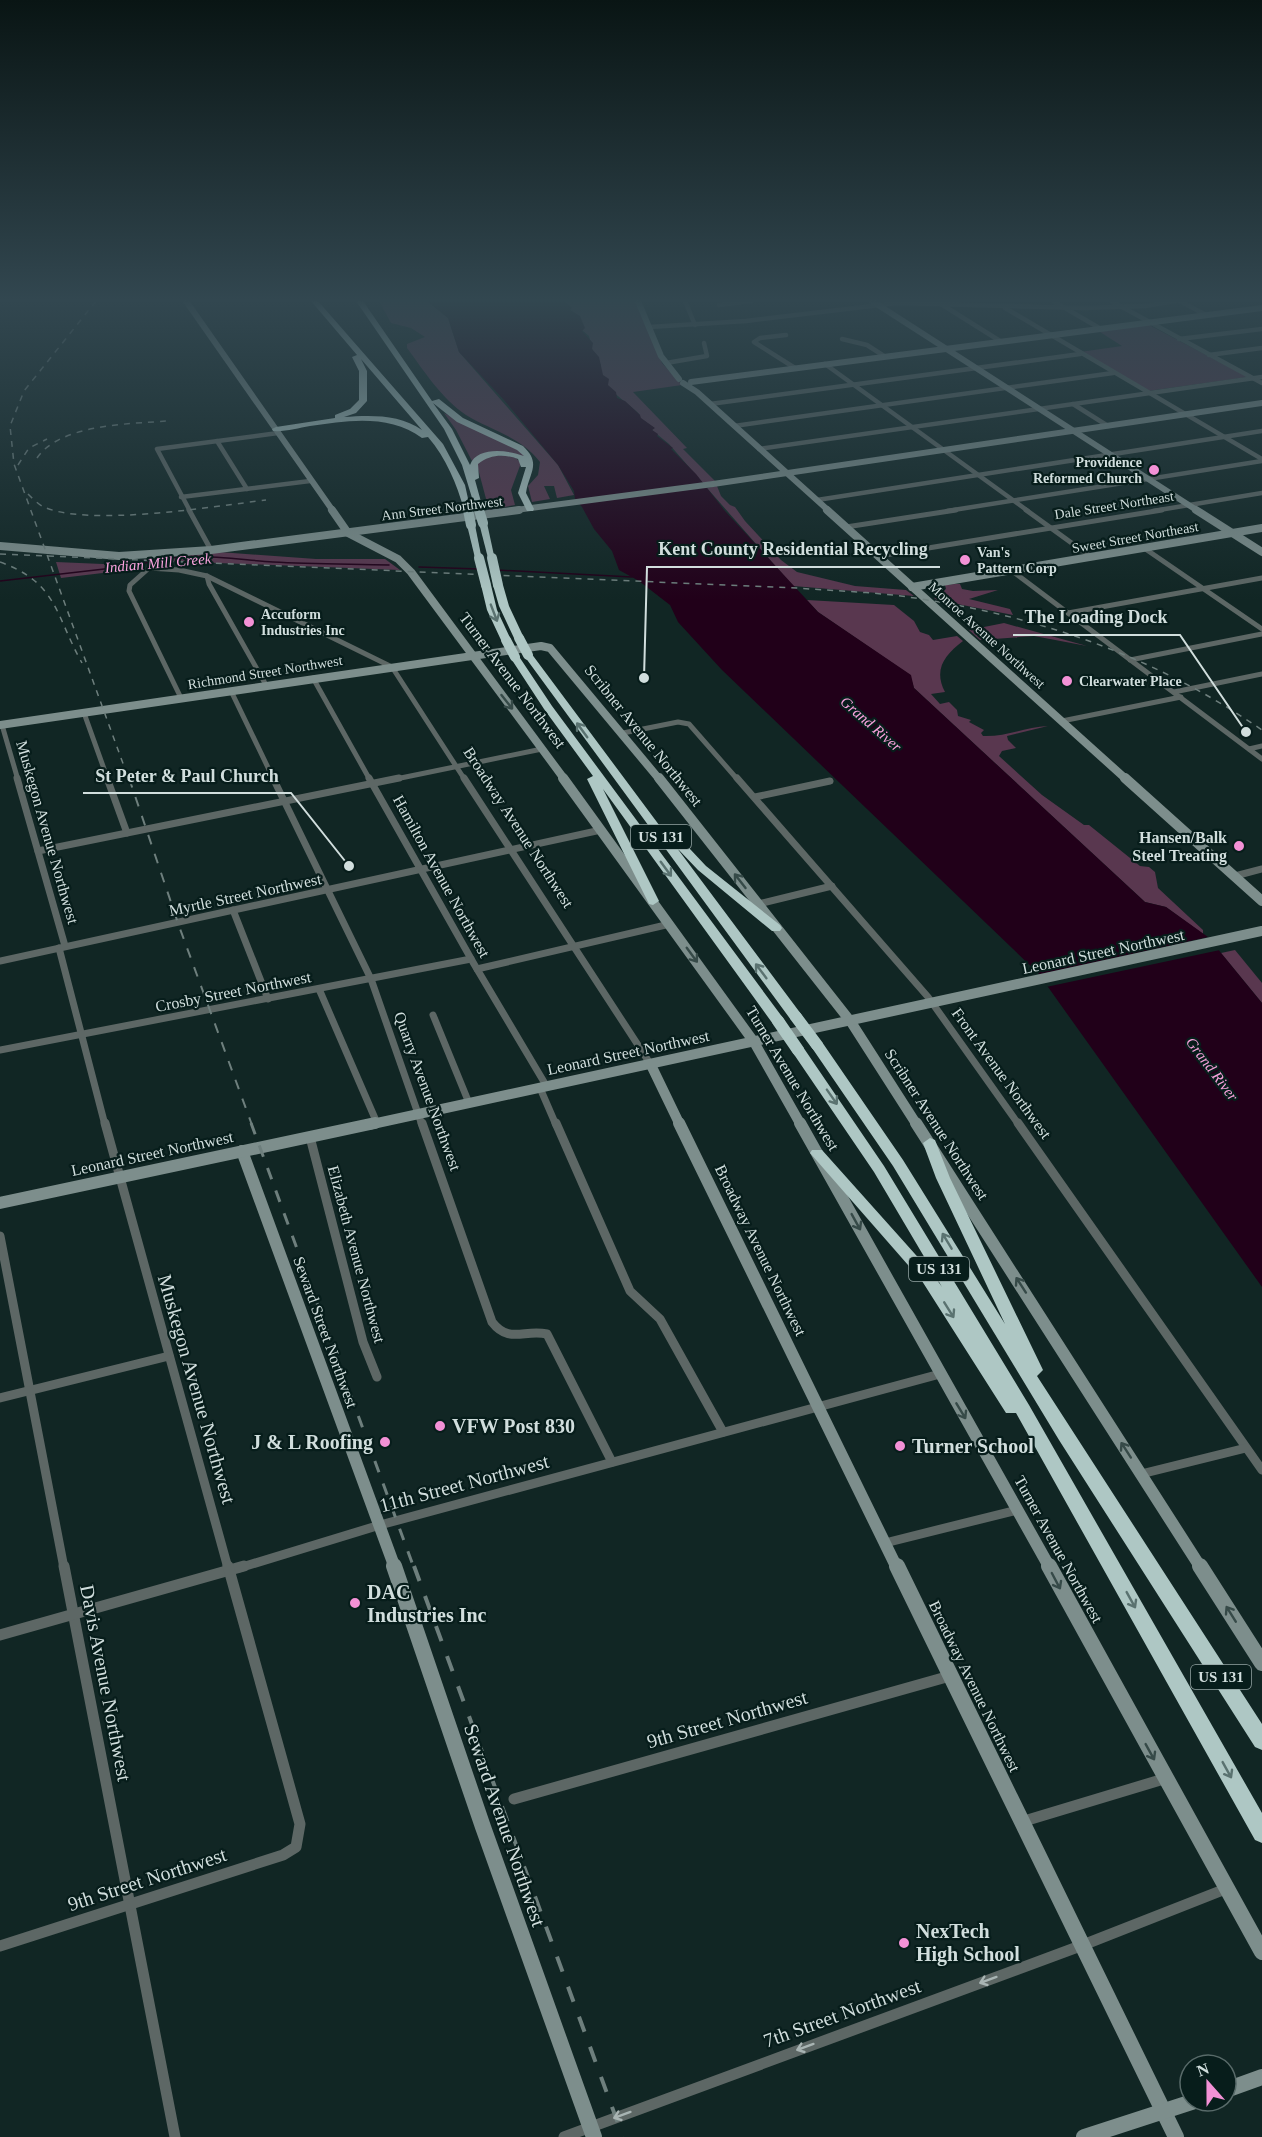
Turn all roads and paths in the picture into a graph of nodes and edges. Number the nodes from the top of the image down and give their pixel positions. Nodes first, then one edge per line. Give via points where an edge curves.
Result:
1 (256, 401) edge
2 (361, 401) edge
3 (400, 401) edge
4 (427, 401) edge
5 (437, 401) edge
6 (707, 401) edge
7 (734, 401) edge
8 (876, 401) edge
9 (913, 401) edge
10 (1025, 401) edge
11 (1096, 401) edge
12 (1162, 401) edge
13 (1262, 403) edge
14 (710, 404) junction
15 (1073, 404) junction
16 (882, 405) junction
17 (1038, 409) junction
18 (1185, 414) junction
19 (734, 426) junction
20 (1108, 426) junction
21 (913, 427) junction
22 (276, 430) junction
23 (1073, 431) junction
24 (1262, 431) edge
25 (1225, 437) junction
26 (217, 441) junction
27 (759, 449) junction
28 (944, 450) junction
29 (1109, 455) junction
30 (1262, 460) edge
31 (787, 474) junction
32 (978, 475) junction
33 (458, 479) junction
34 (1149, 479) junction
35 (310, 481) junction
36 (247, 489) junction
37 (1262, 493) edge
38 (475, 495) junction
39 (181, 496) junction
40 (817, 500) junction
41 (1015, 501) junction
42 (1189, 505) junction
43 (526, 510) junction
44 (342, 524) junction
45 (846, 527) junction
46 (385, 528) junction
47 (1051, 528) junction
48 (1262, 528) edge
49 (370, 530) junction
50 (348, 533) junction
51 (1232, 533) junction
52 (368, 543) junction
53 (0, 546) edge
54 (1144, 548) junction
55 (211, 550) junction
56 (1262, 552) edge
57 (879, 556) junction
58 (1091, 557) junction
59 (1011, 570) junction
60 (207, 576) junction
61 (1262, 578) edge
62 (912, 587) junction
63 (1203, 589) junction
64 (1068, 613) junction
65 (1262, 629) edge
66 (453, 630) junction
67 (1262, 634) edge
68 (499, 651) junction
69 (531, 651) junction
70 (472, 655) junction
71 (1130, 660) junction
72 (392, 667) junction
73 (1262, 674) edge
74 (314, 678) junction
75 (266, 686) junction
76 (231, 691) junction
77 (1174, 692) junction
78 (1181, 697) junction
79 (181, 698) junction
80 (84, 713) junction
81 (1062, 721) junction
82 (1, 725) edge
83 (623, 733) junction
84 (570, 737) junction
85 (1262, 746) edge
86 (542, 749) junction
87 (1250, 749) junction
88 (1262, 759) edge
89 (605, 761) junction
90 (458, 766) junction
91 (830, 781) dead end
92 (372, 783) junction
93 (755, 797) junction
94 (285, 801) junction
95 (601, 830) junction
96 (127, 833) junction
97 (512, 849) junction
98 (38, 851) junction
99 (1262, 869) edge
100 (421, 870) junction
101 (1235, 876) junction
102 (832, 886) junction
103 (328, 889) junction
104 (653, 901) junction
105 (1262, 901) edge
106 (758, 904) junction
107 (233, 910) junction
108 (670, 924) junction
109 (776, 928) junction
110 (1262, 931) edge
111 (62, 947) junction
112 (575, 947) junction
113 (471, 959) junction
114 (0, 961) edge
115 (477, 969) junction
116 (371, 979) junction
117 (319, 989) junction
118 (268, 999) junction
119 (933, 1004) junction
120 (433, 1015) dead end
121 (851, 1022) junction
122 (81, 1034) junction
123 (754, 1042) junction
124 (0, 1050) edge
125 (651, 1065) junction
126 (543, 1087) junction
127 (470, 1103) junction
128 (421, 1114) junction
129 (377, 1123) junction
130 (310, 1137) junction
131 (930, 1143) junction
132 (242, 1151) junction
133 (817, 1153) junction
134 (119, 1178) junction
135 (0, 1203) edge
136 (0, 1236) edge
137 (169, 1356) junction
138 (940, 1374) junction
139 (377, 1377) dead end
140 (30, 1391) junction
141 (0, 1398) edge
142 (817, 1406) junction
143 (723, 1432) junction
144 (1065, 1435) junction
145 (1246, 1448) junction
146 (612, 1461) junction
147 (1262, 1470) edge
148 (1141, 1474) junction
149 (1072, 1494) junction
150 (1017, 1510) junction
151 (380, 1525) junction
152 (885, 1543) junction
153 (228, 1571) junction
154 (74, 1614) junction
155 (0, 1635) edge
156 (1262, 1663) edge
157 (950, 1676) junction
158 (1262, 1741) edge
159 (1168, 1777) junction
160 (514, 1799) dead end
161 (1022, 1822) junction
162 (1262, 1833) edge
163 (299, 1840) joint
164 (1230, 1887) junction
165 (131, 1905) junction
166 (1083, 1945) junction
167 (0, 1946) edge
168 (1262, 1952) edge
169 (1262, 2077) edge
170 (1238, 2086) edge
171 (1178, 2107) edge
172 (1164, 2112) junction
173 (592, 2132) edge
174 (175, 2137) edge
175 (564, 2137) edge
176 (1084, 2137) edge
177 (1176, 2137) edge

1 - 22 street, Turner Avenue Northwest
2 - 22 highway via 353,411 336,418
3 - 33 highway, US 131 via 447,457
4 - 38 highway, US 131 via 453,438
5 - 43 highway via 451,415 527,454 531,466 522,493
6 - 14 street, Monroe Avenue Northwest
7 - 14 street
8 - 16 street
9 - 16 street
10 - 17 street
11 - 15 street
12 - 18 street
13 - 18 street, Ann Street Northwest
14 - 19 street, Monroe Avenue Northwest
15 - 17 street
15 - 20 street
16 - 19 street
16 - 21 street
17 - 21 street
17 - 23 street
18 - 20 street, Ann Street Northwest
18 - 25 street
19 - 27 street, Monroe Avenue Northwest
20 - 23 street, Ann Street Northwest
21 - 27 street
21 - 28 street
22 - 26 street
22 - 33 highway via 360,419 397,422 421,433
22 - 35 street, Turner Avenue Northwest
23 - 28 street, Ann Street Northwest
23 - 29 street
24 - 25 street
25 - 29 street
25 - 30 street
26 - 36 street
26 - 39 street via 162,447 157,451
27 - 31 street, Monroe Avenue Northwest
28 - 31 street, Ann Street Northwest
28 - 32 street
29 - 32 street
29 - 34 street
30 - 34 street
31 - 40 street, Monroe Avenue Northwest
31 - 43 street, Ann Street Northwest
32 - 40 street
32 - 41 street
33 -> 84 highway, US 131, bridge via 492,610 515,657
34 - 41 street
34 - 42 street
35 - 36 street
35 - 44 street, Turner Avenue Northwest
36 - 39 street
37 - 42 street, Dale Street Northeast
38 - 43 highway via 476,460 496,454 518,456 525,463 516,494
38 - 69 highway, US 131, bridge via 508,616
39 - 55 street
40 - 45 street, Monroe Avenue Northwest
41 - 45 street
41 - 47 street
42 - 47 street, Dale Street Northeast
42 - 51 street
43 - 46 street, Ann Street Northwest
44 - 49 street
44 - 50 street, Turner Avenue Northwest
45 - 57 street, Monroe Avenue Northwest
46 - 49 street, Ann Street Northwest
46 - 52 street
47 - 57 street, Dale Street Northeast
47 - 58 street
48 - 51 street, Sweet Street Northeast
49 - 50 street, Ann Street Northwest
50 - 52 street, Turner Avenue Northwest
50 - 55 street, Ann Street Northwest
51 - 54 street, Sweet Street Northeast
51 - 56 street
52 - 66 street, Turner Avenue Northwest via 405,564
53 - 55 street, Ann Street Northwest via 110,556
54 - 58 street, Sweet Street Northeast
54 - 63 street
57 - 62 street, Monroe Avenue Northwest
58 - 59 street, Sweet Street Northeast
59 - 62 street, Sweet Street Northeast
59 - 64 street
60 - 72 street
60 - 75 street
60 - 79 street via 153,568 130,585 129,591
61 - 63 street
62 - 81 street, Monroe Avenue Northwest
63 - 64 street
63 - 65 street
64 - 71 street
66 - 68 street via 475,647
66 - 70 street, Turner Avenue Northwest
67 - 71 street
68 - 69 street, Richmond Street Northwest
68 - 70 street, Richmond Street Northwest
69 - 83 street, Scribner Avenue Northwest via 546,647 553,650
89 -> 69 highway, US 131
70 - 72 street, Richmond Street Northwest
70 -> 86 street, Turner Avenue Northwest
71 - 77 street
72 - 74 street, Richmond Street Northwest
72 - 90 street, Broadway Avenue Northwest
73 - 77 street
74 - 75 street, Richmond Street Northwest
74 - 92 street, Hamilton Avenue Northwest
75 - 76 street, Richmond Street Northwest
76 - 79 street, Richmond Street Northwest
76 - 94 street, Quarry Avenue Northwest
77 - 78 street
78 - 81 street
78 - 87 street
79 - 80 street, Richmond Street Northwest
80 - 82 street, Richmond Street Northwest
80 - 96 street
81 - 101 street, Monroe Avenue Northwest
82 - 98 street, Muskegon Avenue Northwest
83 - 93 street, Front Avenue Northwest via 683,722 693,728
106 -> 83 street, Scribner Avenue Northwest
84 - 104 highway
84 -> 149 highway, US 131, bridge via 778,1021 879,1169
85 - 87 street
86 - 90 street
86 - 95 street, Turner Avenue Northwest
87 - 88 street
89 - 109 highway via 626,780 688,855
144 -> 89 highway, US 131, bridge via 921,1198 817,1046
90 - 92 street
90 - 97 street, Broadway Avenue Northwest
91 - 93 street
92 - 94 street
92 - 100 street, Hamilton Avenue Northwest
93 - 102 street, Front Avenue Northwest
94 - 96 street
94 - 103 street, Quarry Avenue Northwest
95 - 97 street, Myrtle Street Northwest
95 - 104 street, Turner Avenue Northwest
96 - 98 street
97 - 100 street, Myrtle Street Northwest
97 - 112 street, Broadway Avenue Northwest
98 - 111 street, Muskegon Avenue Northwest
99 - 101 street
100 - 103 street, Myrtle Street Northwest
100 - 113 street, Hamilton Avenue Northwest
101 - 105 street, Monroe Avenue Northwest
102 - 106 street
102 - 119 street, Front Avenue Northwest
103 - 107 street, Myrtle Street Northwest
103 - 116 street, Quarry Avenue Northwest
104 - 108 street, Turner Avenue Northwest
106 - 109 street, Scribner Avenue Northwest
107 - 111 street, Myrtle Street Northwest
107 - 118 street
108 - 112 street
108 -> 123 street, Turner Avenue Northwest
109 - 121 street, Scribner Avenue Northwest
110 - 119 street, Leonard Street Northwest
111 - 114 street, Myrtle Street Northwest
111 - 122 street, Muskegon Avenue Northwest
112 - 115 street
112 - 125 street, Broadway Avenue Northwest
113 - 115 street, Hamilton Avenue Northwest
113 - 116 street, Crosby Street Northwest
115 - 126 street, Hamilton Avenue Northwest
116 - 117 street, Crosby Street Northwest
116 - 128 street, Quarry Avenue Northwest
117 - 118 street, Crosby Street Northwest
117 - 129 street
118 - 122 street, Crosby Street Northwest
119 - 121 street, Leonard Street Northwest
119 - 145 street, Front Avenue Northwest
120 - 127 street
121 - 123 street, Leonard Street Northwest
121 - 131 street, Scribner Avenue Northwest
122 - 124 street, Crosby Street Northwest
122 - 134 street, Muskegon Avenue Northwest
123 - 125 street, Leonard Street Northwest
123 - 133 street, Turner Avenue Northwest
125 - 126 street, Leonard Street Northwest
125 - 142 street, Broadway Avenue Northwest
126 - 127 street, Leonard Street Northwest
126 - 143 street, Hamilton Avenue Northwest via 630,1291 660,1319
127 - 128 street, Leonard Street Northwest
128 - 129 street, Leonard Street Northwest
128 - 146 street, Quarry Avenue Northwest via 492,1322 498,1332 508,1337 547,1334
129 - 130 street, Leonard Street Northwest
130 - 132 street, Leonard Street Northwest
130 - 139 street, Elizabeth Avenue Northwest via 363,1342
131 - 144 highway
148 -> 131 street, Scribner Avenue Northwest
132 - 134 street, Leonard Street Northwest
132 - 151 street, Seward Street Northwest
133 -> 138 street, Turner Avenue Northwest
133 -> 149 highway via 927,1277
134 - 135 street, Leonard Street Northwest
134 - 137 street, Muskegon Avenue Northwest
136 - 140 street, Davis Avenue Northwest
137 - 140 street
137 - 153 street, Muskegon Avenue Northwest
138 - 142 street, 11th Street Northwest
138 -> 150 street, Turner Avenue Northwest
140 - 141 street
140 - 154 street, Davis Avenue Northwest
142 - 143 street, 11th Street Northwest
142 - 152 street, Broadway Avenue Northwest
143 - 146 street, 11th Street Northwest
144 - 158 highway, US 131
145 - 147 street, Front Avenue Northwest
145 - 148 street
146 - 151 street, 11th Street Northwest
156 -> 148 street, Scribner Avenue Northwest
149 -> 162 highway, US 131
150 - 152 street
150 -> 159 street, Turner Avenue Northwest
151 - 153 street, 11th Street Northwest
151 - 173 street, Seward Avenue Northwest
152 - 157 street, Broadway Avenue Northwest
153 - 154 street, 11th Street Northwest
153 - 163 street, Muskegon Avenue Northwest via 300,1824
154 - 155 street, 11th Street Northwest
154 - 165 street, Davis Avenue Northwest
157 - 160 street, 9th Street Northwest
157 - 161 street, Broadway Avenue Northwest
159 - 161 street
159 - 164 street, Turner Avenue Northwest
161 - 166 street, Broadway Avenue Northwest
163 - 165 street, 9th Street Northwest via 296,1848 283,1855
164 - 166 street, 7th Street Northwest
164 - 168 street, Turner Avenue Northwest
165 - 167 street, 9th Street Northwest
165 - 174 street, Davis Avenue Northwest
166 - 172 street, Broadway Avenue Northwest
166 -> 173 street, 7th Street Northwest
169 - 170 street
171 - 172 street
172 - 176 street
172 - 177 street, Broadway Avenue Northwest
173 - 175 street, 7th Street Northwest

